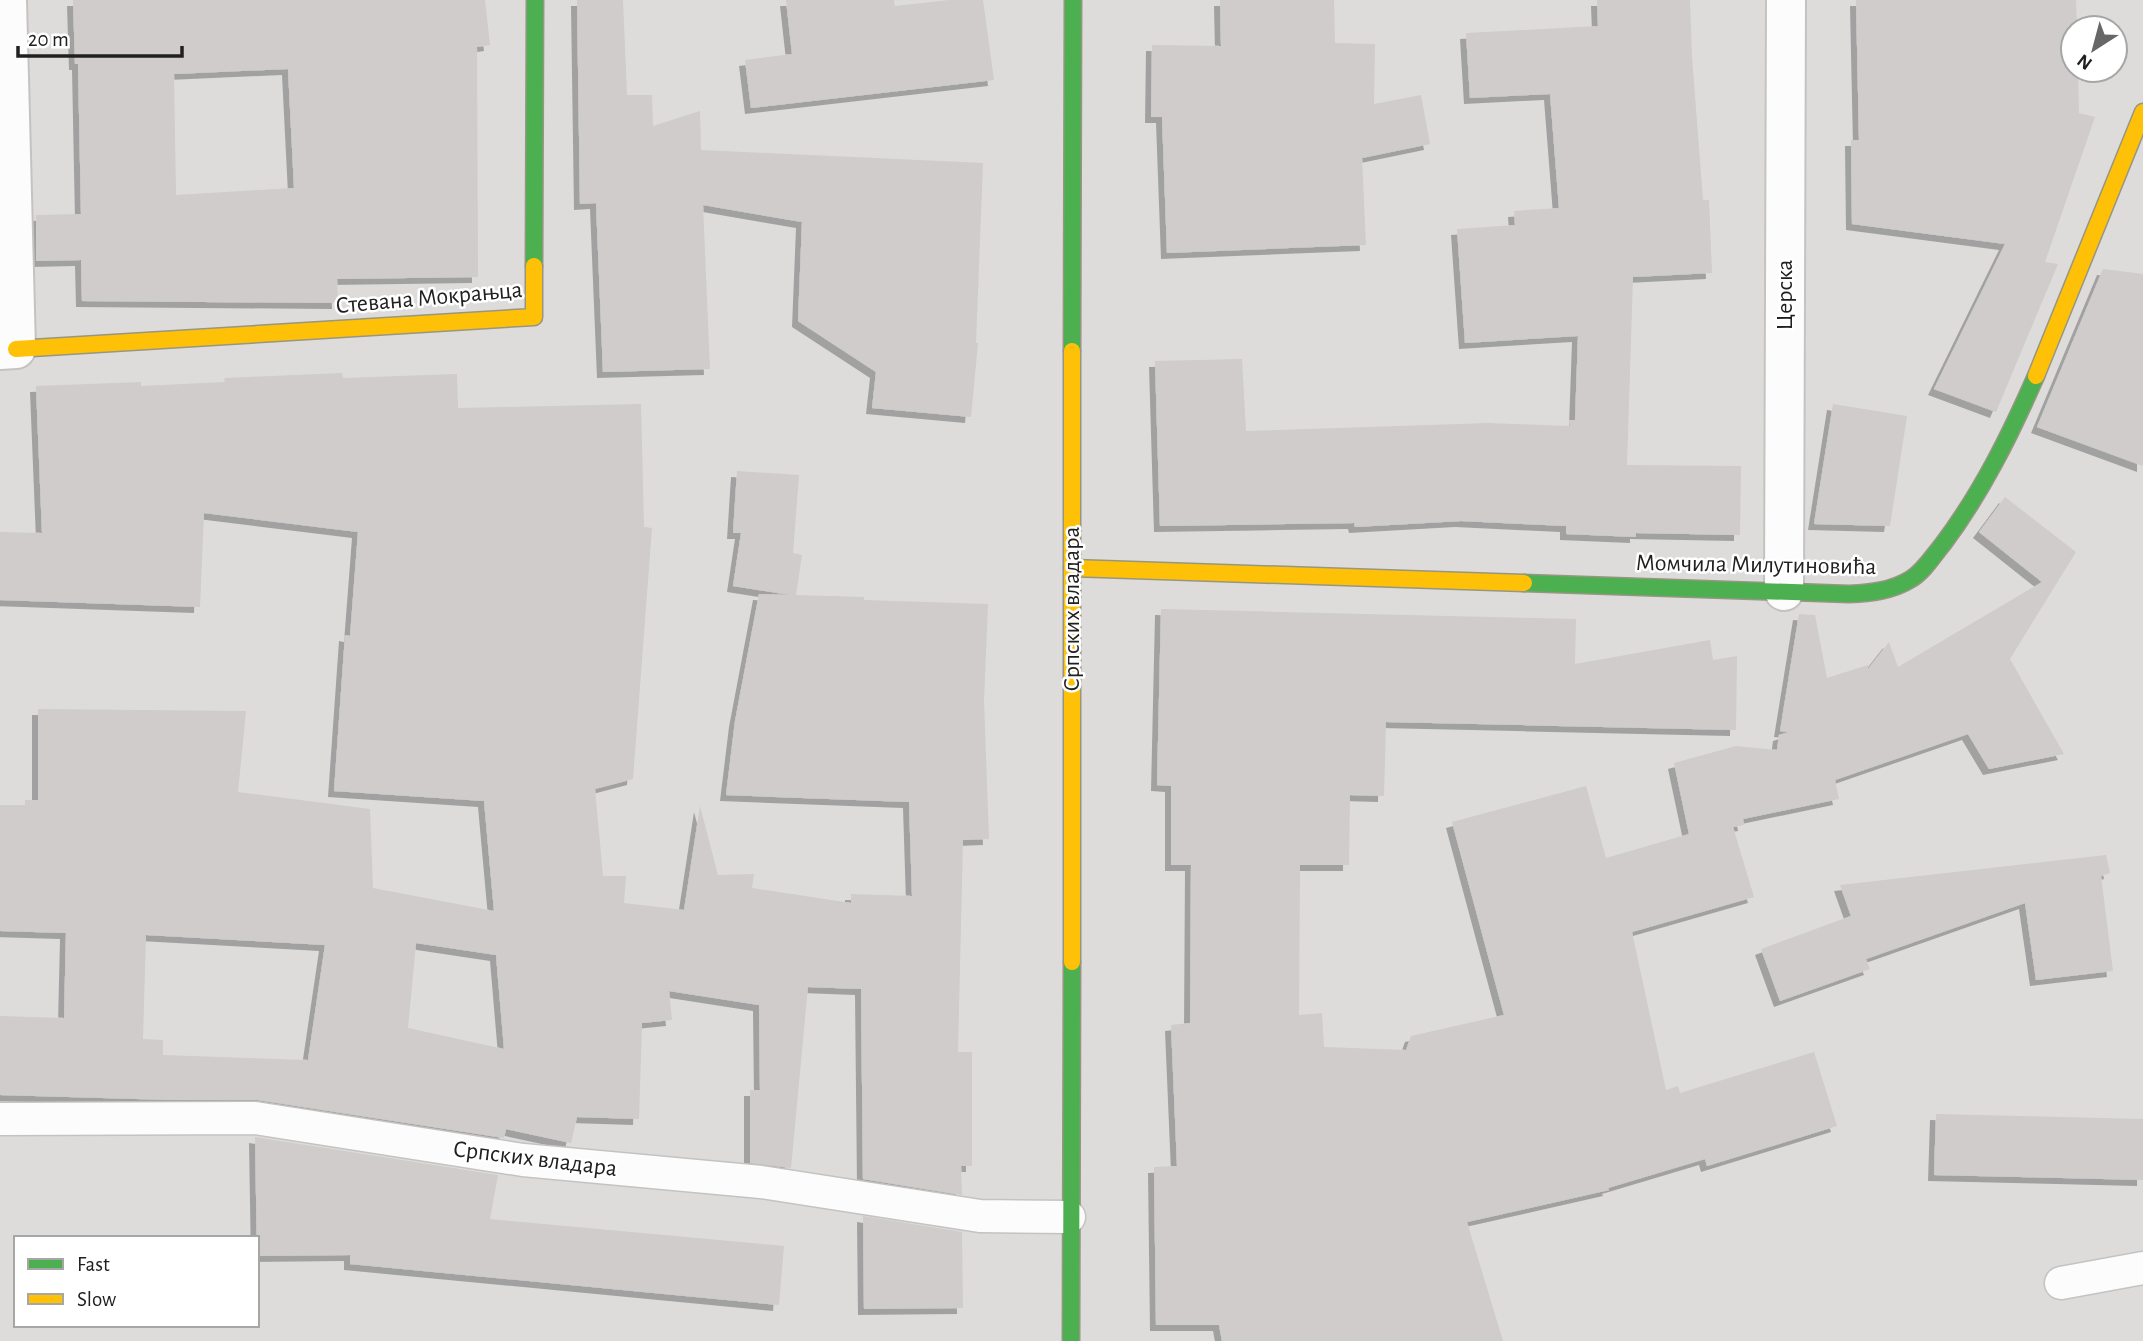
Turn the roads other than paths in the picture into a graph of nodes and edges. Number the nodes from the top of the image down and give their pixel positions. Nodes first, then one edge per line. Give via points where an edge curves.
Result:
1 (7, 0) edge
2 (534, 0) edge
3 (1073, 0) edge
4 (1786, 0) edge
5 (2143, 112) edge
6 (8, 350) edge
7 (1072, 568) junction
8 (1784, 591) junction
9 (0, 1119) edge
10 (1069, 1217) junction
11 (2143, 1268) edge
12 (2061, 1283) dead end
13 (1071, 1341) edge

1 - 6 street
2 - 6 street, Стевана Мокрањца via 534,317
3 - 7 street, Српских владара
4 - 8 street, Церска
5 - 8 street, Момчила Милутиновића via 2036,377 1968,511 1924,569 1891,589
7 - 8 street, Момчила Милутиновића
7 - 10 street, Српских владара
9 - 10 lane, Српских владара via 255,1118 523,1160 761,1182 980,1216
10 - 13 street, Српских владара
11 - 12 lane

